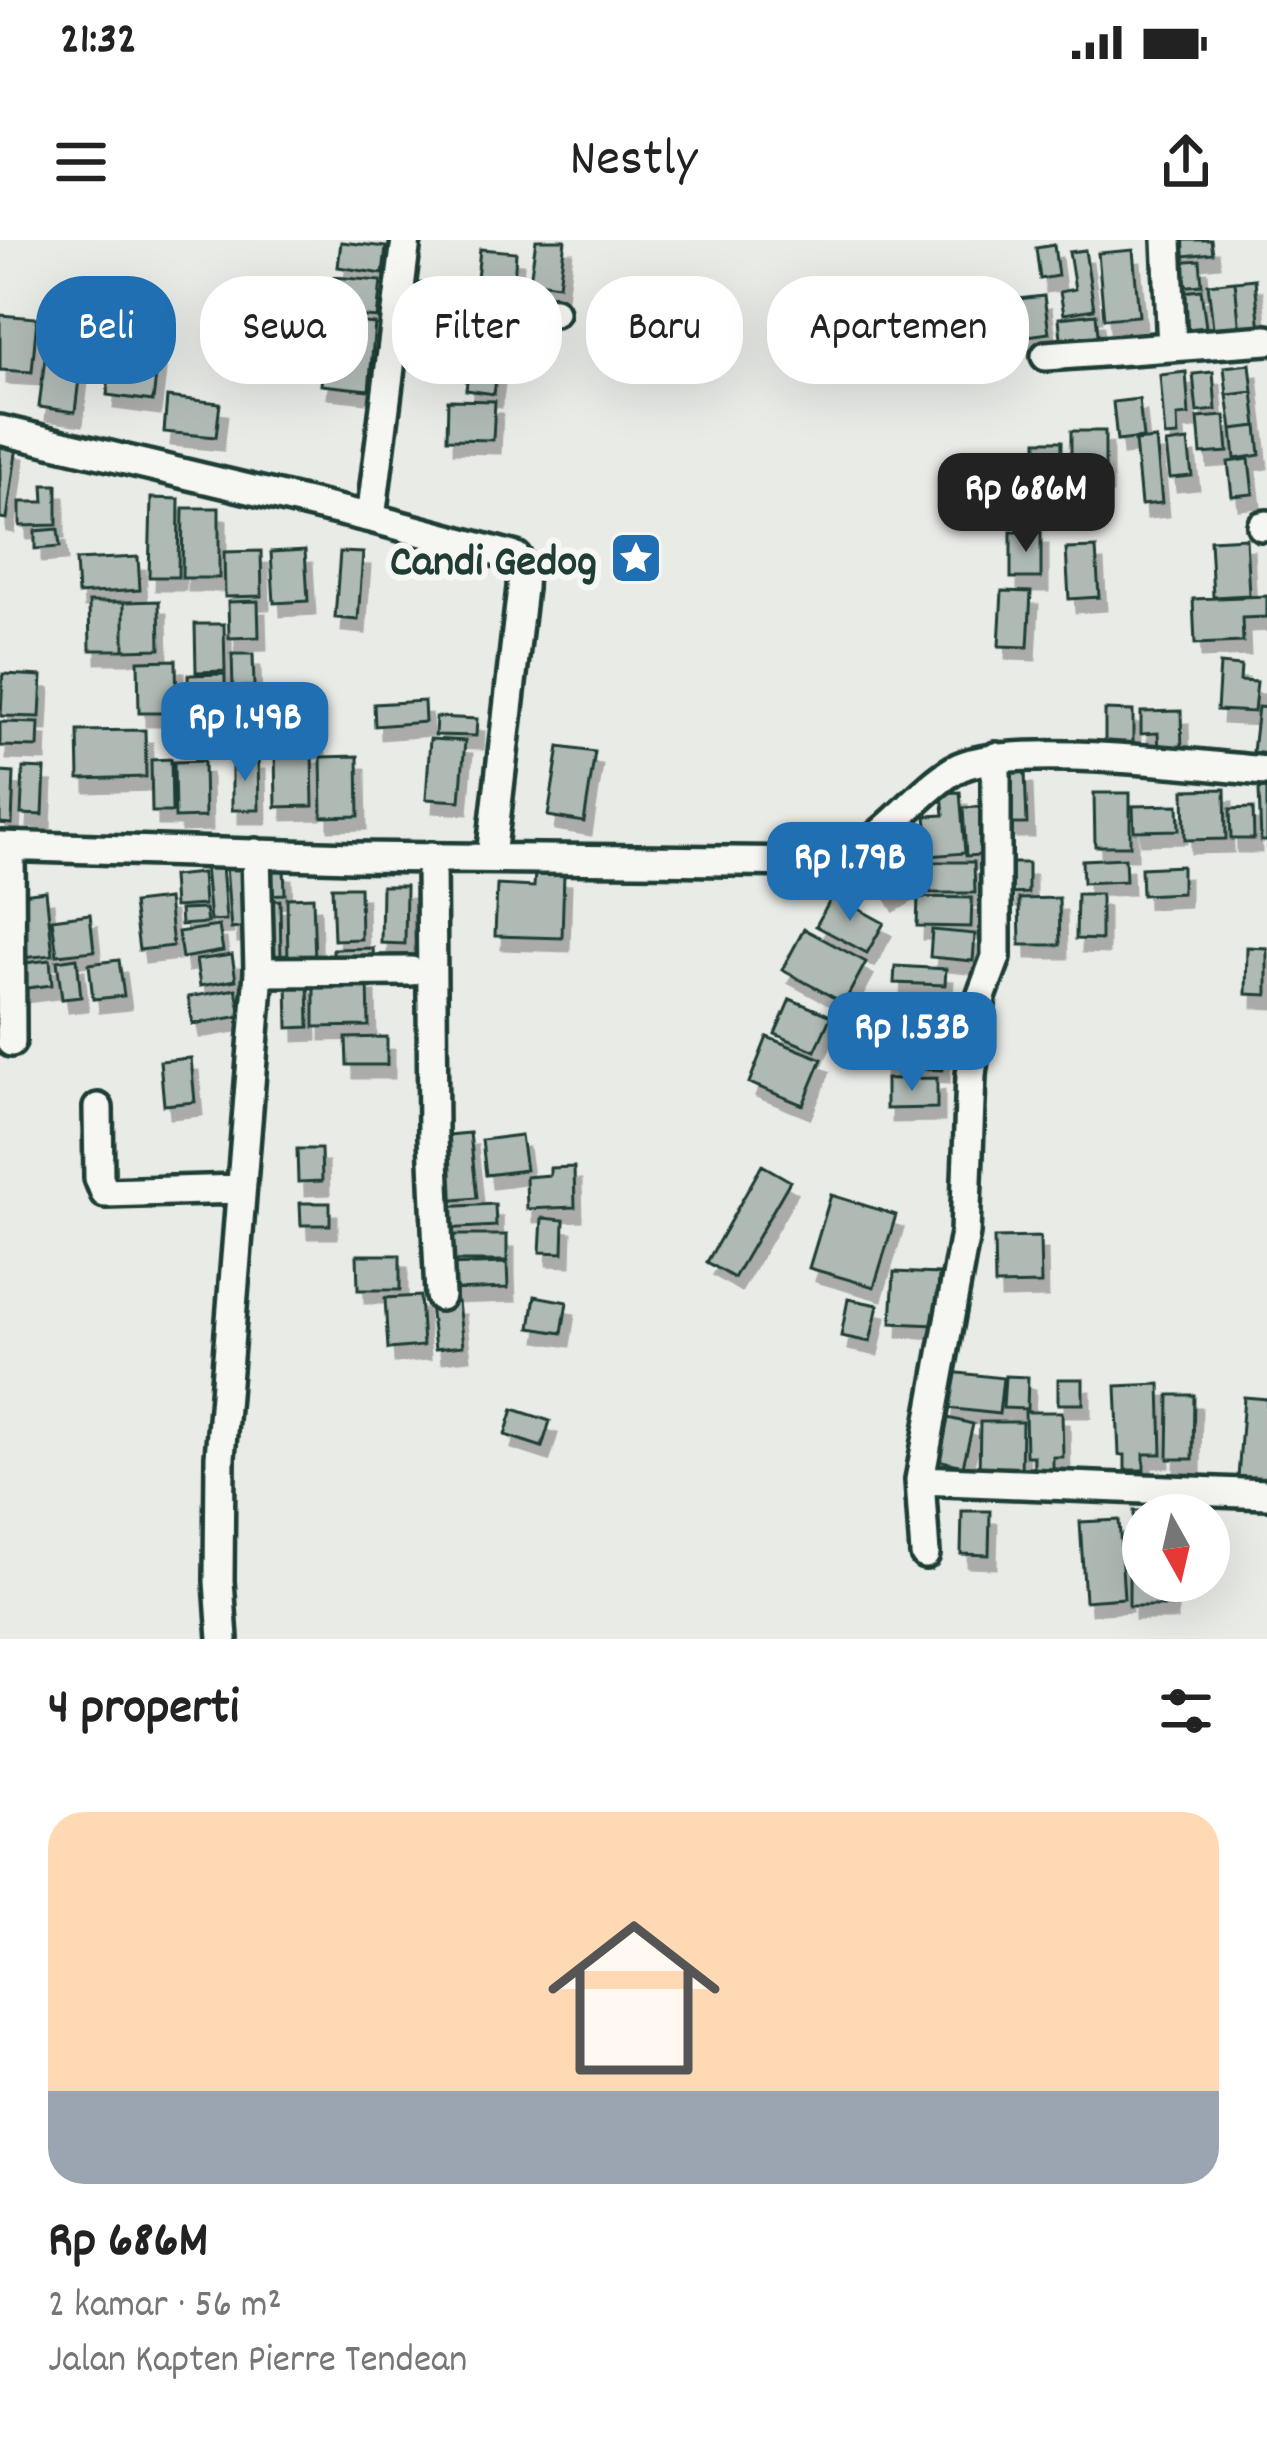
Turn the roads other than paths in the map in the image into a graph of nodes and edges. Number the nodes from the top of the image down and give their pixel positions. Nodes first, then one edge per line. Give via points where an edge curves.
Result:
1 (406, 240) edge
2 (1167, 240) edge
3 (402, 276) edge
4 (1267, 340) edge
5 (1172, 347) junction
6 (1046, 356) dead end
7 (392, 359) edge
8 (0, 430) edge
9 (371, 518) junction
10 (997, 757) junction
11 (1267, 771) edge
12 (5, 846) edge
13 (256, 853) junction
14 (431, 857) junction
15 (491, 857) junction
16 (411, 970) dead end
17 (259, 972) junction
18 (10, 1042) dead end
19 (98, 1108) dead end
20 (240, 1189) junction
21 (440, 1296) dead end
22 (920, 1480) junction
23 (1267, 1494) edge
24 (925, 1554) dead end
25 (223, 1639) edge

1 - 3 street
2 - 5 street
4 - 5 street
5 - 6 street
7 - 9 street
8 - 9 street
9 - 15 street via 516,556 523,568
10 - 11 street
10 - 15 street via 954,770 828,862
10 - 22 street via 996,957 981,997 965,1233
12 - 13 street
12 - 18 street
13 - 14 street
13 - 17 street
14 - 15 street
14 - 21 street
16 - 17 street
17 - 20 street
19 - 20 street via 105,1192
20 - 25 street via 220,1456
22 - 23 street
22 - 24 street

